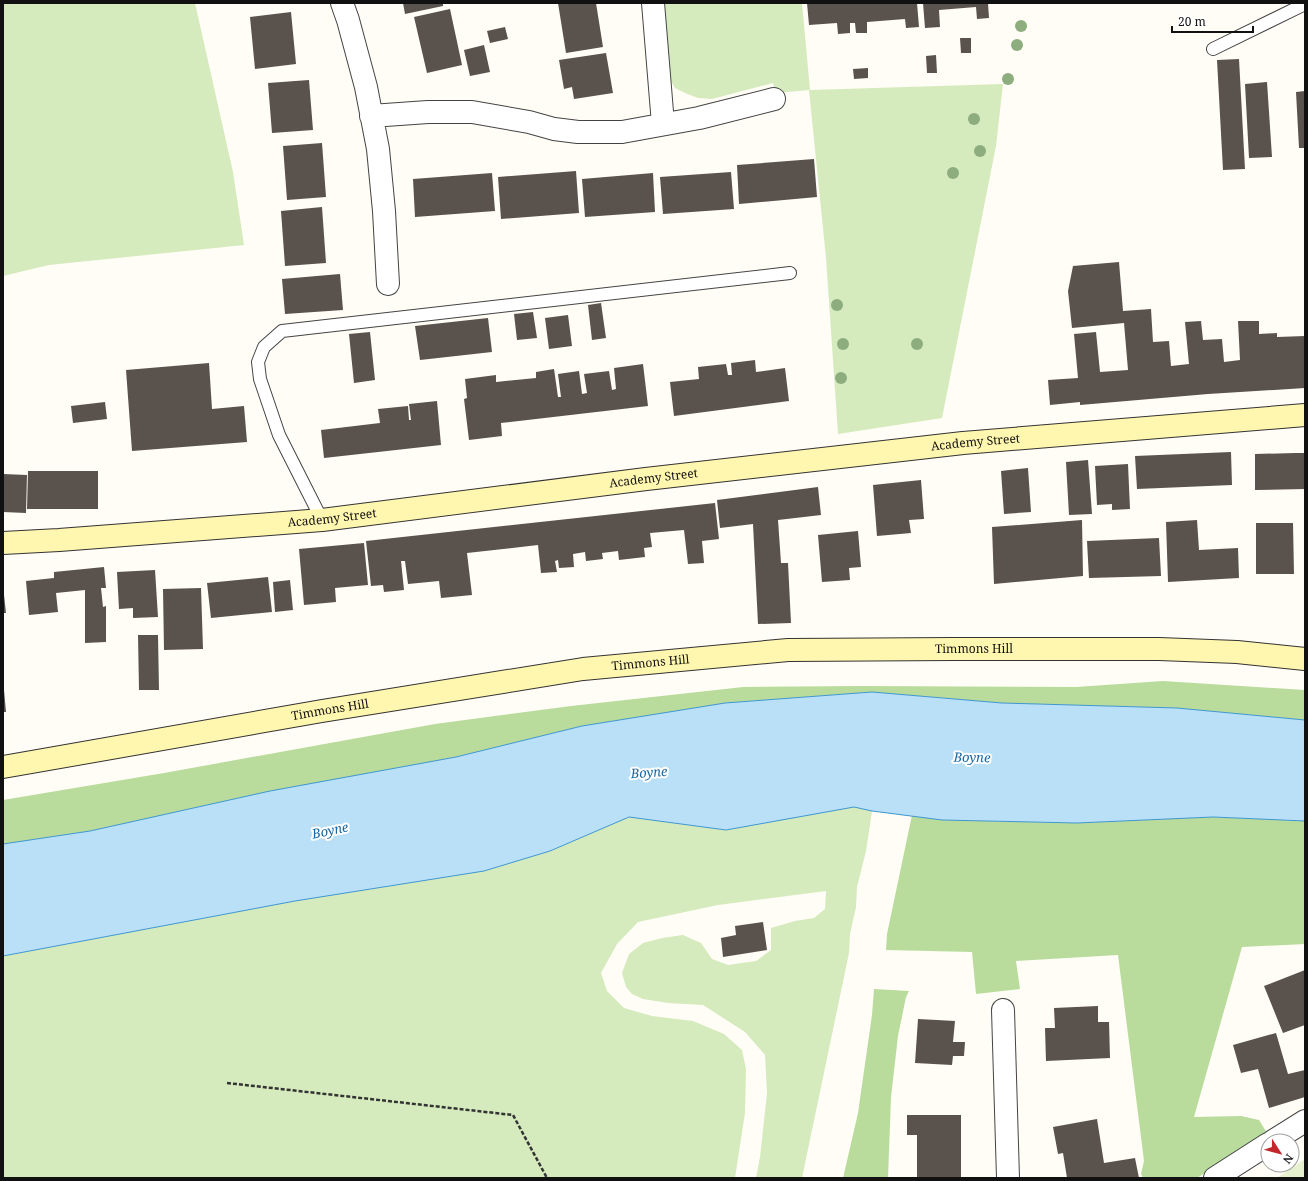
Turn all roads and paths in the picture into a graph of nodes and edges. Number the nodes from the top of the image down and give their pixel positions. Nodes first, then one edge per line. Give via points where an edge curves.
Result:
1 (342, 3) edge
2 (653, 3) edge
3 (1305, 4) edge
4 (1213, 49) dead end
5 (774, 99) dead end
6 (371, 116) junction
7 (663, 124) junction
8 (790, 273) dead end
9 (388, 284) dead end
10 (1305, 416) edge
11 (322, 520) junction
12 (3, 543) edge
13 (1305, 659) edge
14 (3, 767) edge
15 (1003, 1010) dead end
16 (227, 1083) dead end
17 (1305, 1121) edge
18 (1286, 1133) edge
19 (1260, 1149) edge
20 (547, 1178) edge
21 (1008, 1178) edge
22 (1215, 1178) edge

1 - 6 street via 366,88
2 - 7 street
3 - 4 lane
5 - 7 street via 699,118
6 - 7 street via 472,112 578,132 622,132
6 - 9 street via 378,149
8 - 11 lane via 282,332 264,347 258,362 260,379 279,435
10 - 11 street, Academy Street via 962,443 646,479
11 - 12 street, Academy Street
13 - 14 street, Timmons Hill via 1159,648 788,650 583,669 322,711
15 - 21 street
16 - 20 path via 513,1115
17 - 18 street
19 - 22 street

